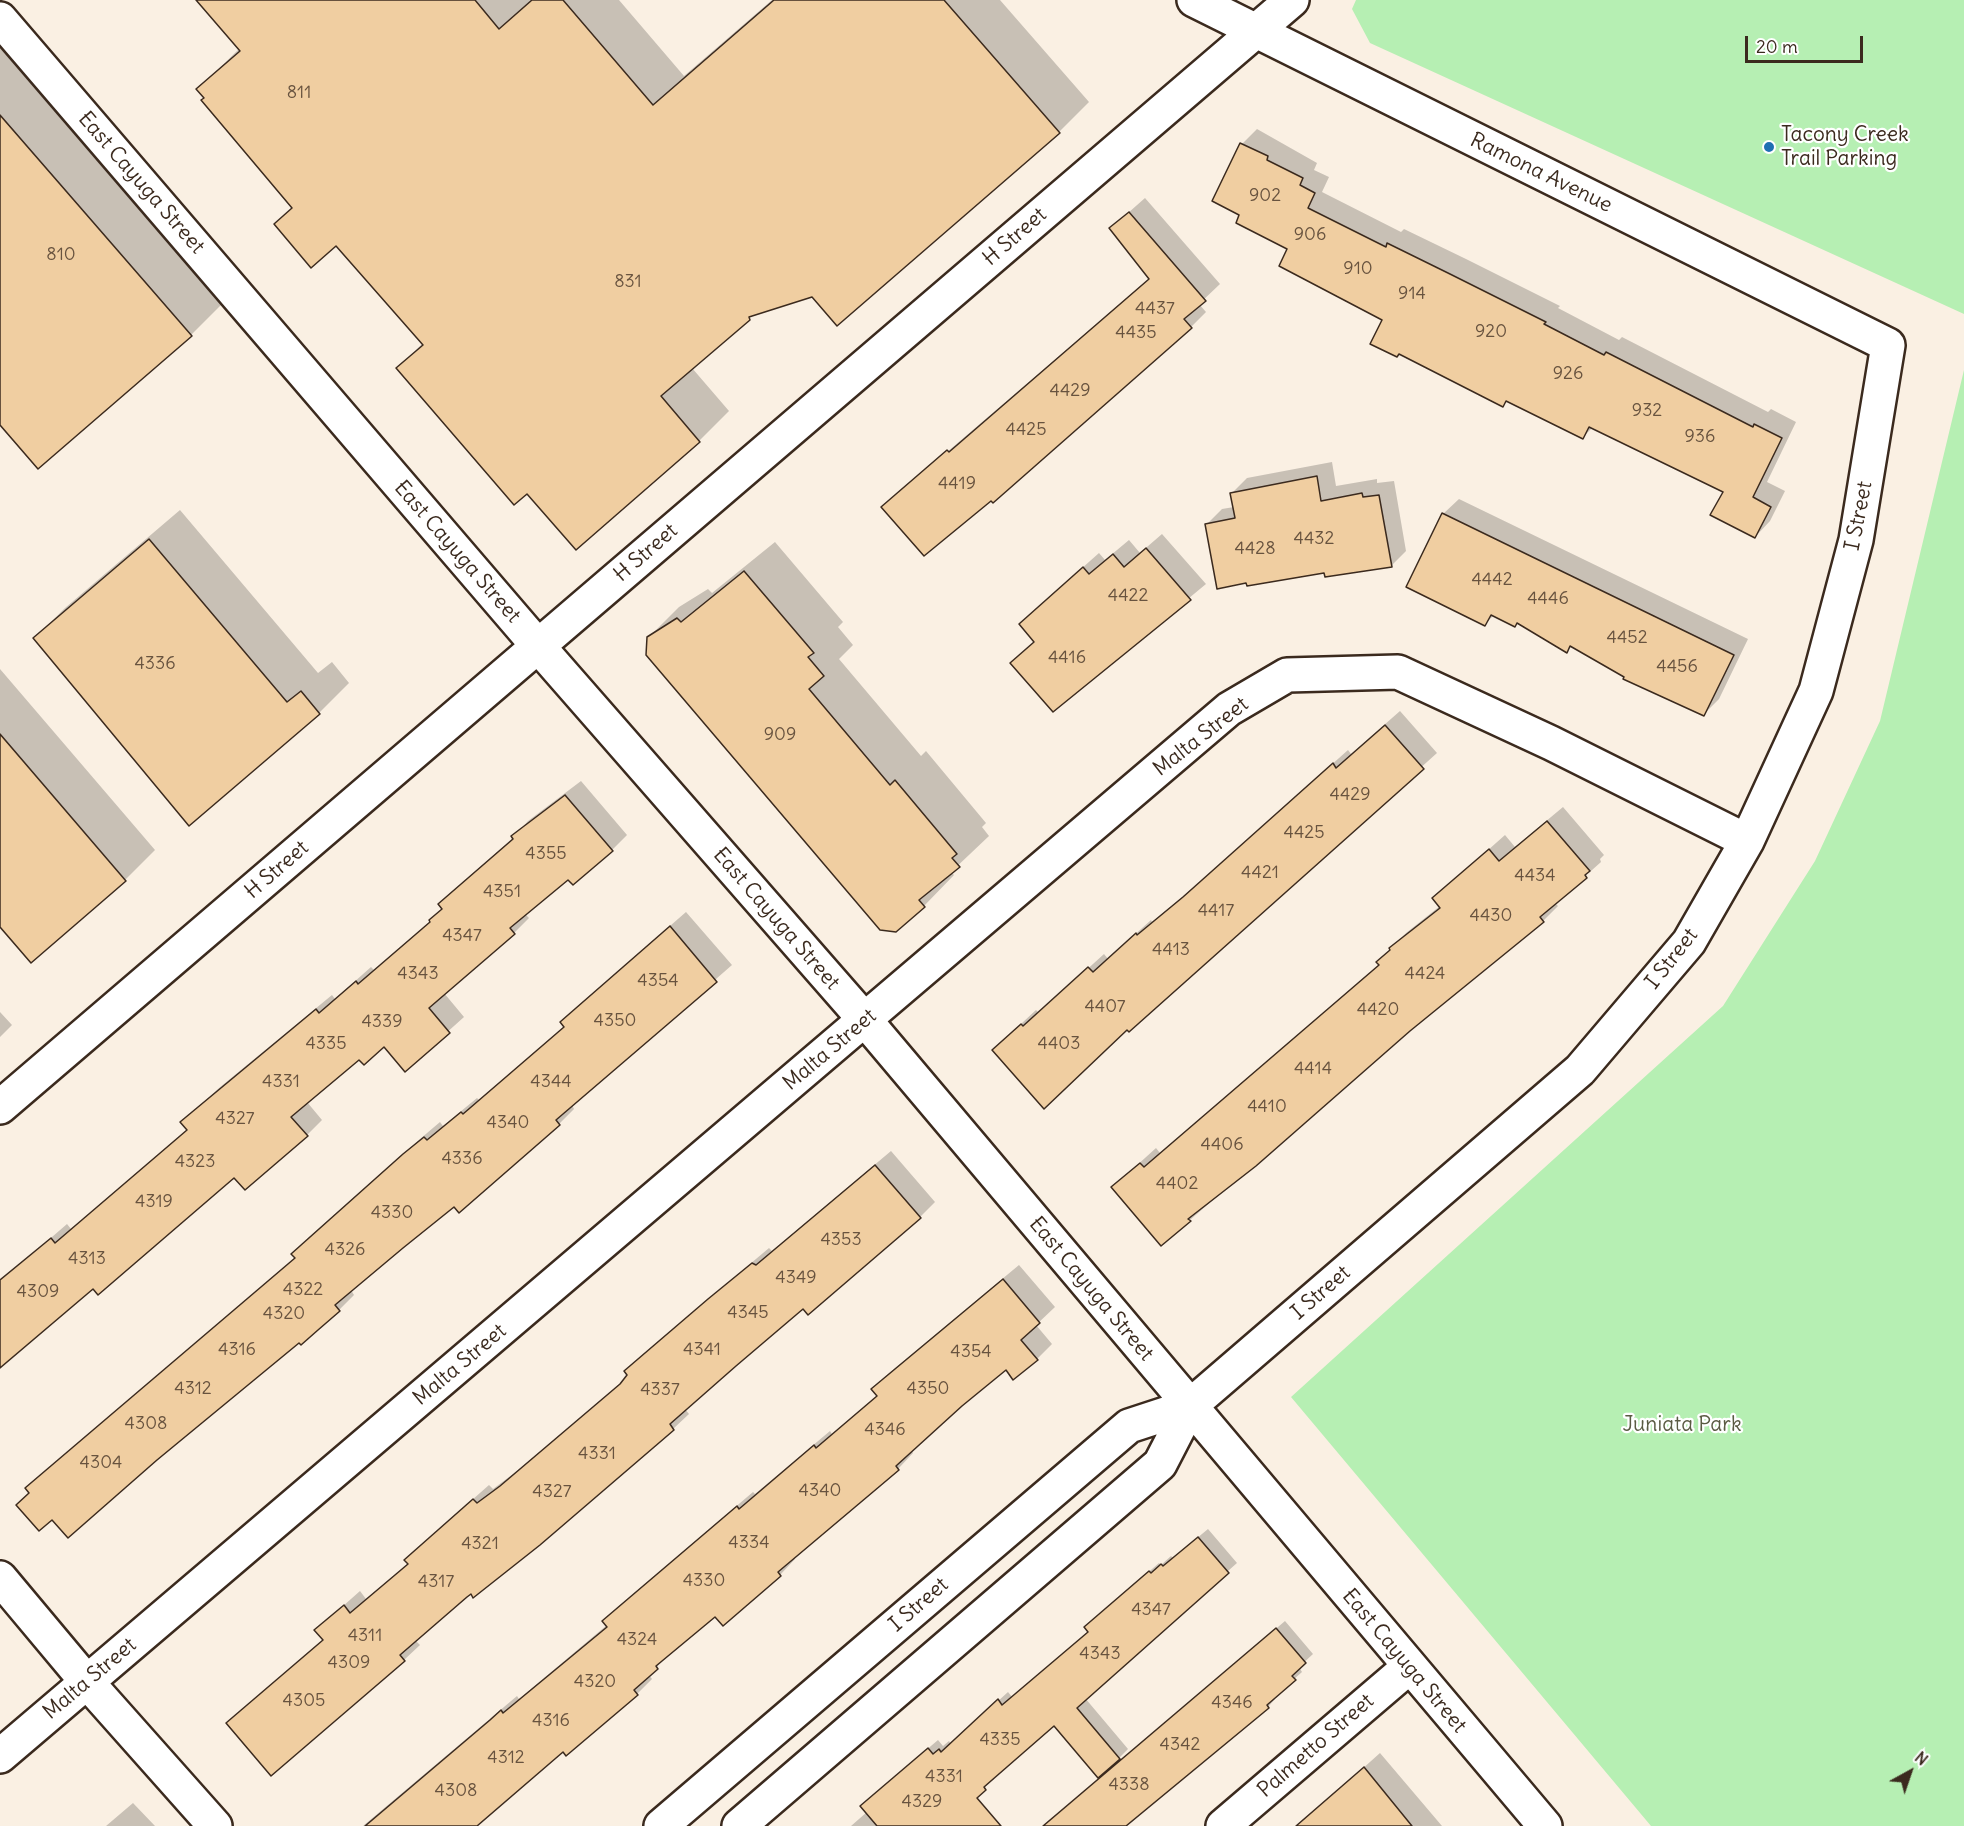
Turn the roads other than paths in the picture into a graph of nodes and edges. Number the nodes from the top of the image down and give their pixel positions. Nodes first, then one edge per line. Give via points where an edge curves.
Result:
1 (1194, 0) edge
2 (1292, 0) edge
3 (0, 19) edge
4 (1256, 32) junction
5 (1888, 345) joint
6 (538, 646) junction
7 (1747, 841) junction
8 (865, 1020) junction
9 (0, 1107) edge
10 (1190, 1406) junction
11 (0, 1578) edge
12 (1408, 1667) junction
13 (87, 1682) junction
14 (0, 1756) edge
15 (214, 1826) edge
16 (661, 1826) edge
17 (739, 1826) edge
18 (1223, 1826) edge
19 (1545, 1826) edge

1 - 4 street, Ramona Avenue
2 - 4 street, H Street
3 - 6 street, East Cayuga Street
4 - 5 street, Ramona Avenue
4 - 6 street, H Street
5 - 7 street, I Street via 1856,540 1816,691
6 - 8 street, East Cayuga Street
6 - 9 street, H Street
7 - 8 street, Malta Street via 1398,672 1287,675 1229,709
7 - 10 street, I Street via 1689,942 1580,1070
8 - 10 street, East Cayuga Street
8 - 13 street, Malta Street
10 - 12 street, East Cayuga Street
10 - 16 street, I Street via 1129,1426
10 - 17 street, I Street via 1160,1464
11 - 13 street
12 - 18 street, Palmetto Street
12 - 19 street, East Cayuga Street
13 - 14 street, Malta Street
13 - 15 street

